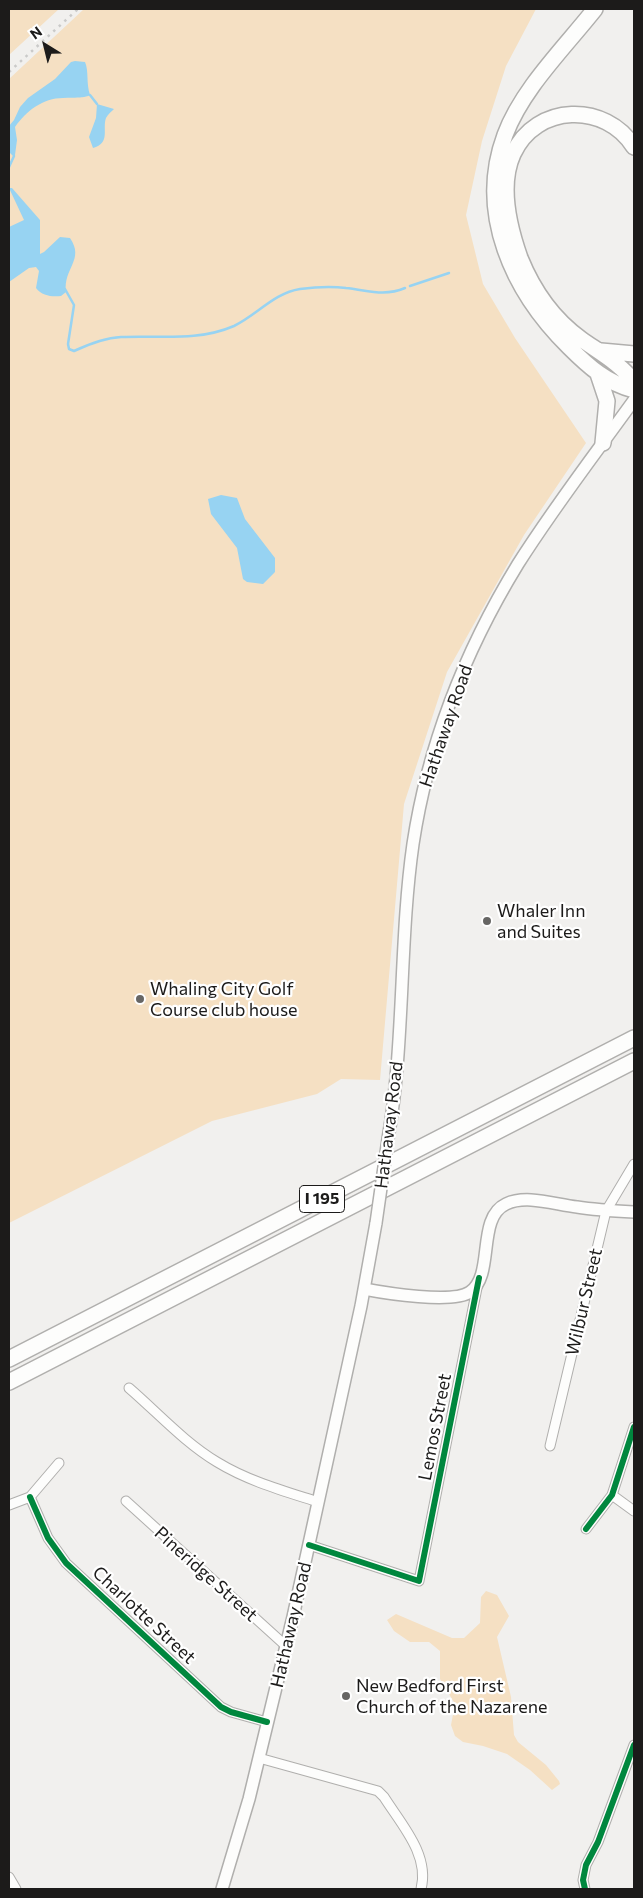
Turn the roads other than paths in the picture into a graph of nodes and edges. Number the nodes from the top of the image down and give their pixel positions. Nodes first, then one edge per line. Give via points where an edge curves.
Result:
1 (595, 9) edge
2 (634, 147) edge
3 (598, 350) junction
4 (634, 354) edge
5 (598, 374) junction
6 (634, 382) edge
7 (634, 390) edge
8 (634, 400) edge
9 (604, 443) junction
10 (633, 1038) edge
11 (634, 1062) edge
12 (634, 1164) edge
13 (606, 1211) junction
14 (634, 1212) edge
15 (479, 1278) junction
16 (364, 1289) junction
17 (9, 1359) edge
18 (9, 1382) edge
19 (129, 1388) dead end
20 (634, 1427) edge
21 (550, 1446) dead end
22 (59, 1463) dead end
23 (612, 1495) junction
24 (30, 1497) junction
25 (126, 1500) dead end
26 (318, 1502) junction
27 (9, 1505) edge
28 (634, 1511) edge
29 (586, 1529) dead end
30 (309, 1545) junction
31 (286, 1646) junction
32 (268, 1722) junction
33 (634, 1744) edge
34 (259, 1758) junction
35 (624, 1775) junction
36 (634, 1777) edge
37 (9, 1877) edge
38 (584, 1886) edge
39 (16, 1889) edge
40 (222, 1889) edge
41 (421, 1889) edge

1 - 5 highway via 514,114 501,149 495,199 503,248 525,294 552,331
2 - 3 highway via 622,131 602,119 582,114 564,115 527,134 519,143 510,164 507,194 511,229 526,272 555,316
3 - 4 highway
3 - 6 highway
5 - 7 highway via 613,384
5 - 9 highway via 607,401
8 - 9 main road, Hathaway Road
9 - 16 main road, Hathaway Road, bridge via 525,553 490,614 456,686 436,744 411,861 395,1093
10 - 17 highway, I 195
11 - 18 highway, I 195
12 - 13 street, Wilbur Street
13 - 14 main road
13 - 15 main road via 536,1201 505,1204 492,1219
13 - 21 street, Wilbur Street
15 - 16 main road via 470,1292 454,1296 396,1294
15 - 30 street, Lemos Street via 420,1581
16 - 26 main road, Hathaway Road
19 - 26 street via 192,1445 218,1462 242,1475
20 - 23 street
22 - 24 street
23 - 28 street
23 - 29 street
24 - 27 street
24 - 32 street, Charlotte Street via 51,1543 66,1564 221,1707
25 - 31 street, Pineridge Street
26 - 30 main road, Hathaway Road
30 - 31 main road, Hathaway Road
31 - 32 main road, Hathaway Road
32 - 34 main road, Hathaway Road
33 - 35 street
34 - 40 main road, Hathaway Road via 245,1817
34 - 41 street via 378,1791 420,1856 424,1875
35 - 36 street
35 - 38 street via 586,1865
37 - 39 street

